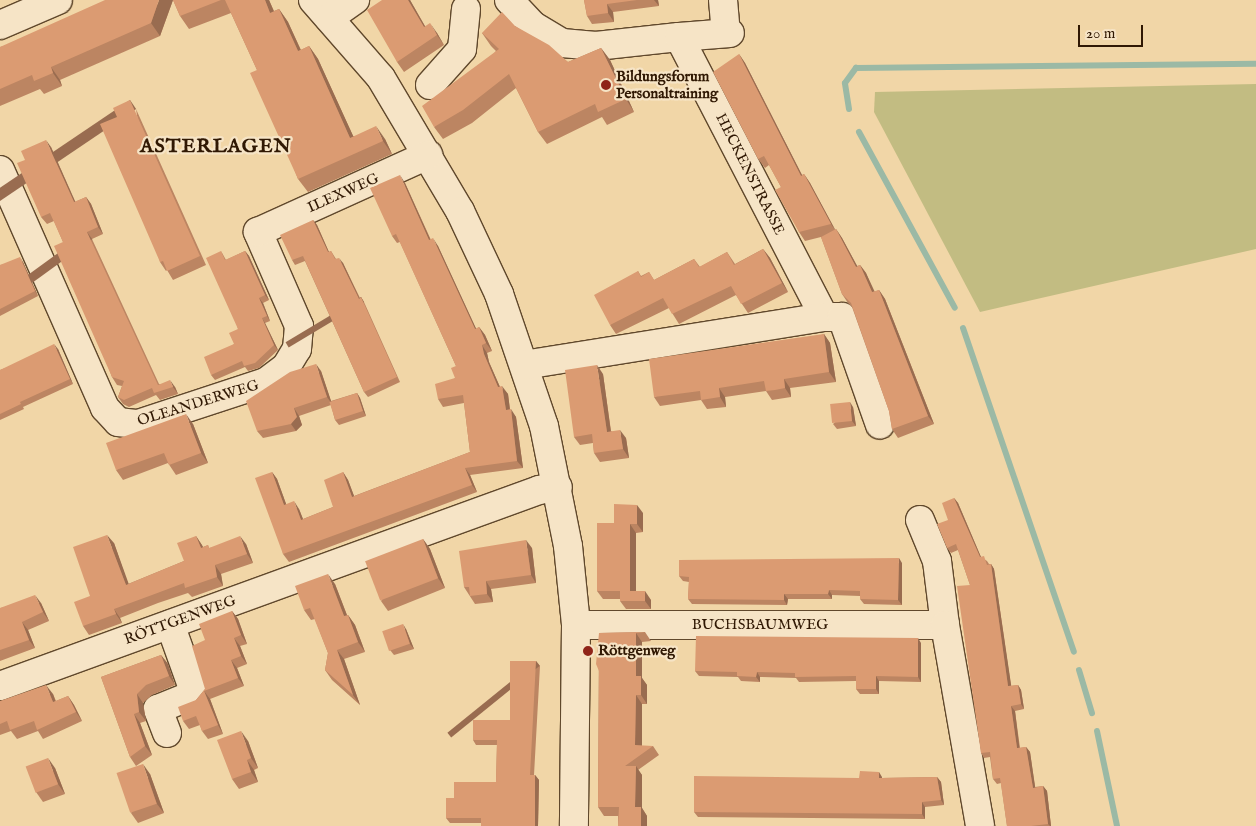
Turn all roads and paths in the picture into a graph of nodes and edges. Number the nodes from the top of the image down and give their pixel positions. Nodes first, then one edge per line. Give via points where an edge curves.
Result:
1 (58, 0) edge
2 (355, 0) edge
3 (509, 0) edge
4 (722, 0) edge
5 (466, 3) edge
6 (321, 9) edge
7 (0, 25) edge
8 (680, 37) junction
9 (430, 85) dead end
10 (428, 155) junction
11 (0, 170) edge
12 (258, 232) joint
13 (824, 317) junction
14 (525, 365) junction
15 (880, 425) dead end
16 (558, 487) junction
17 (920, 520) dead end
18 (170, 624) junction
19 (576, 625) junction
20 (945, 625) junction
21 (0, 686) edge
22 (167, 733) dead end
23 (574, 826) edge
24 (980, 826) edge

1 - 7 street
2 - 6 street
3 - 8 street via 532,25 562,43 596,46
4 - 8 street via 728,33
5 - 9 street via 462,49
6 - 10 street via 381,78
8 - 13 street, HECKENSTRASSE
10 - 12 street, ILEXWEG
10 - 14 street via 460,211 495,286
11 - 12 street, OLEANDERWEG via 105,408 118,422 138,424 266,382 286,366 297,349 299,326
13 - 14 street
13 - 15 street via 842,317
14 - 16 street
16 - 18 street, RÖTTGENWEG via 539,490
16 - 19 street
17 - 20 street via 937,561
18 - 21 street, RÖTTGENWEG
18 - 22 street via 195,694 158,709
19 - 20 street, BUCHSBAUMWEG
19 - 23 street
20 - 24 street

